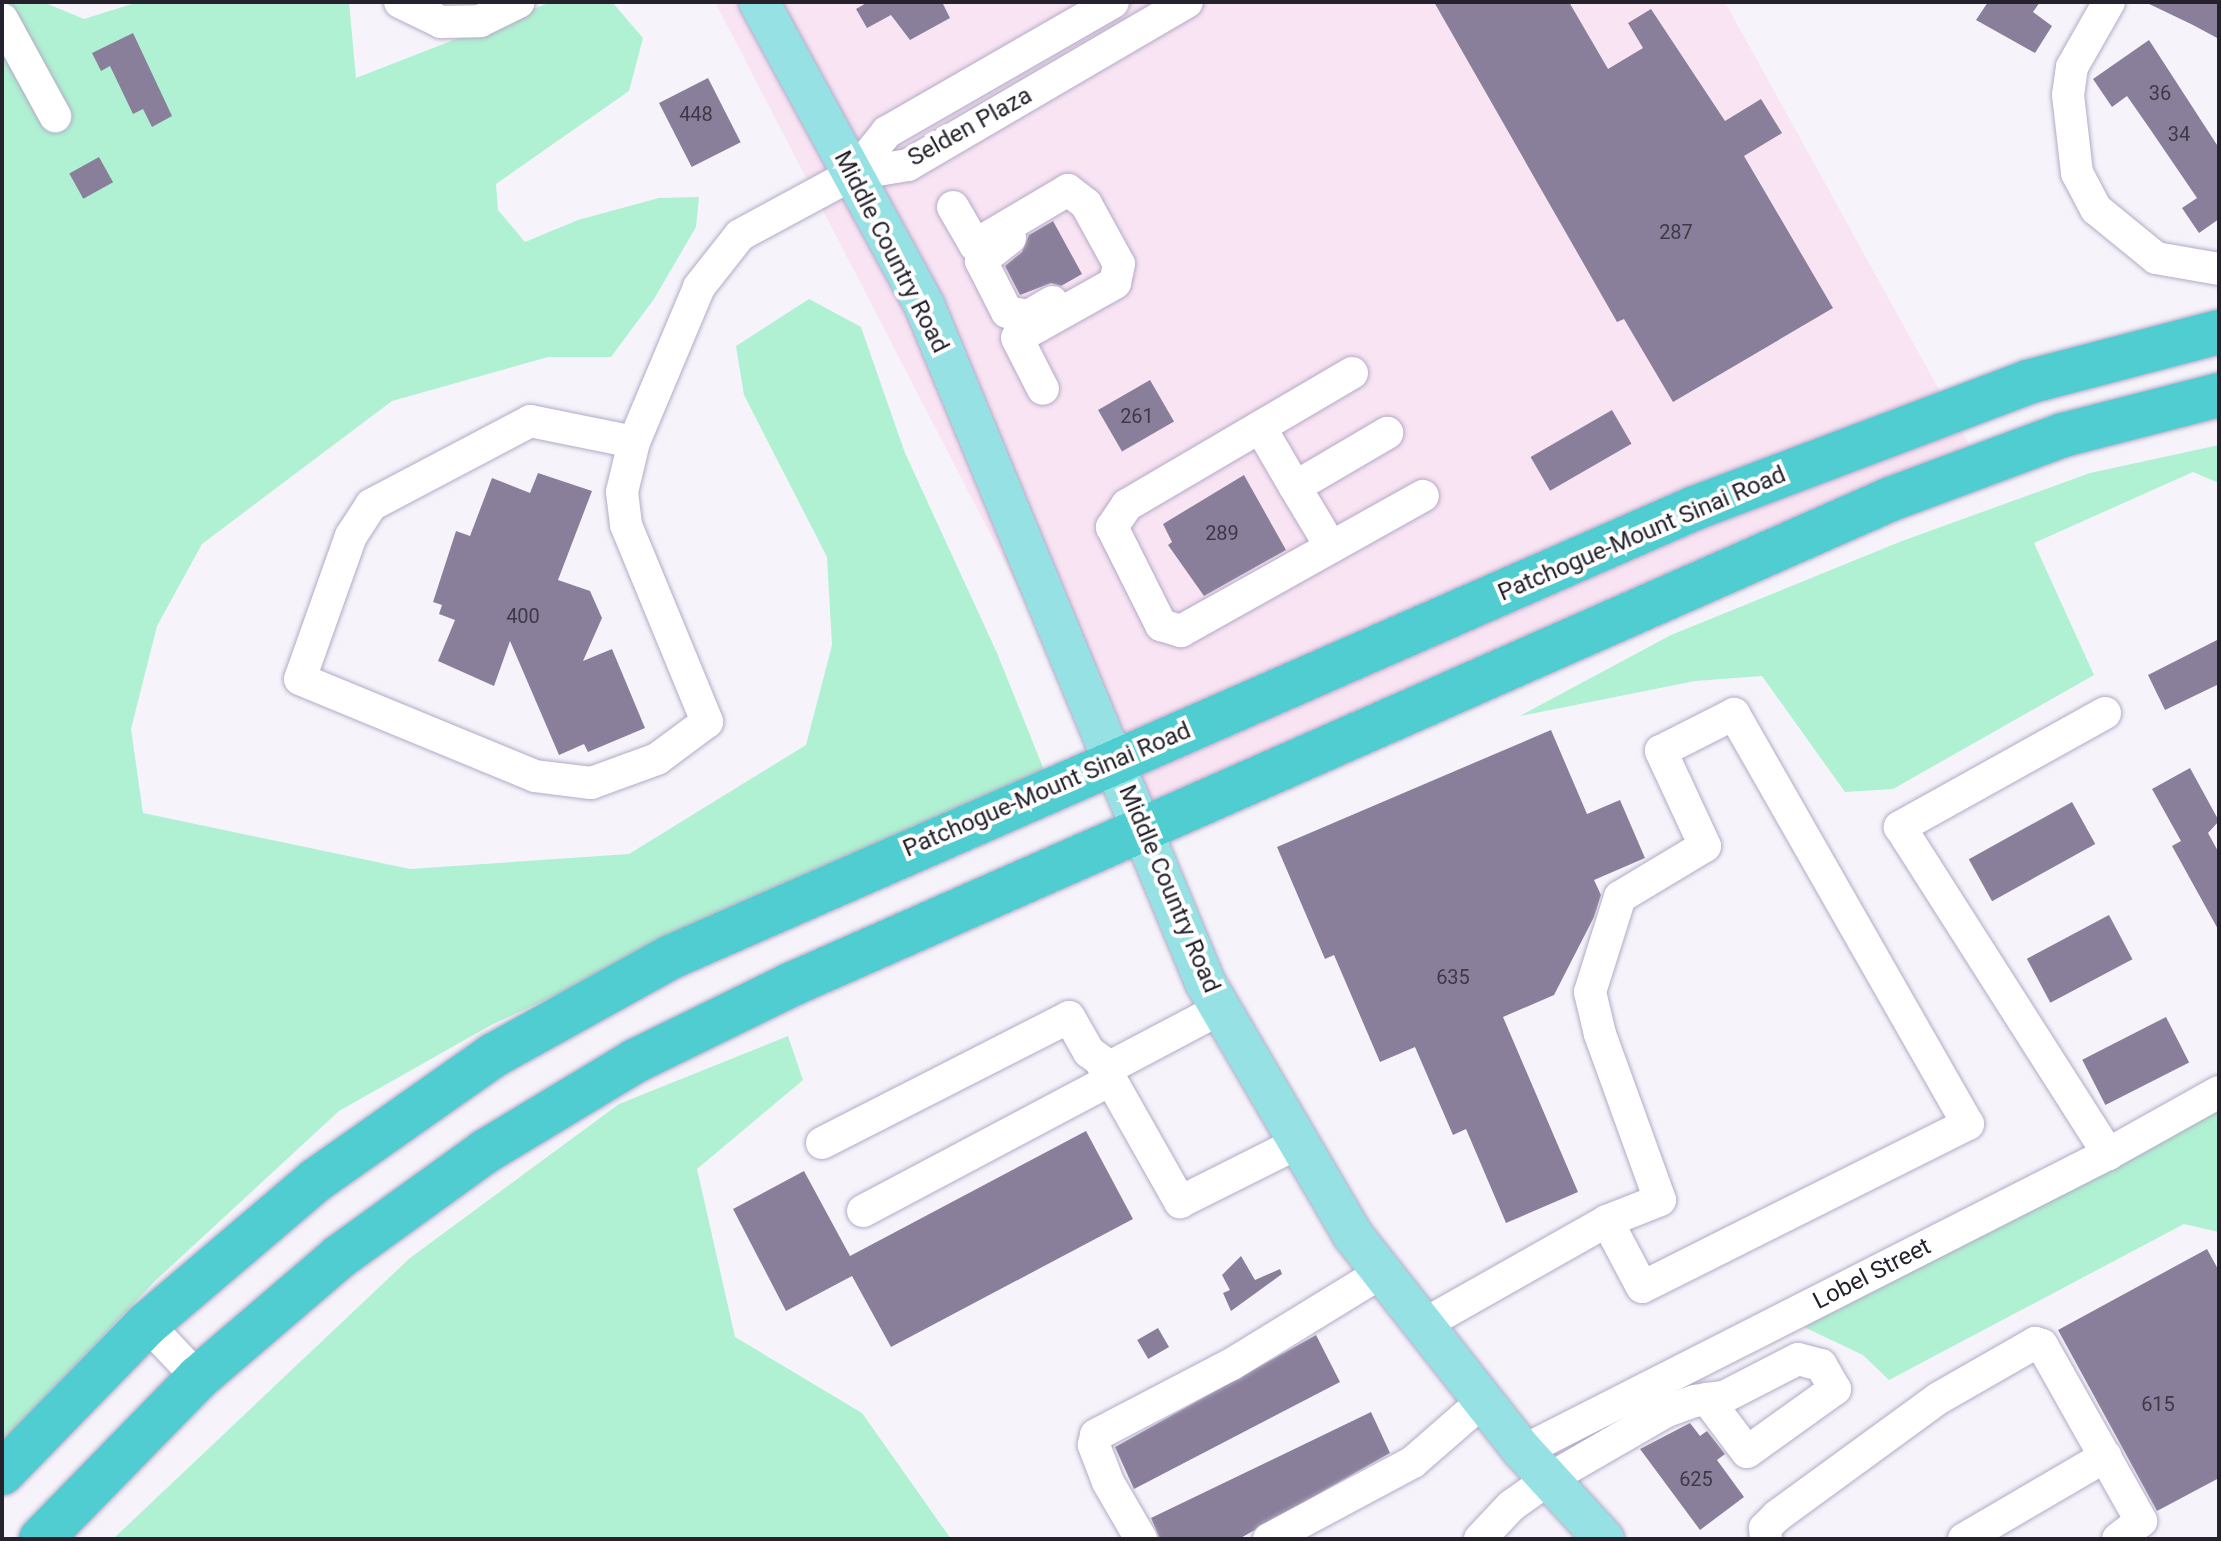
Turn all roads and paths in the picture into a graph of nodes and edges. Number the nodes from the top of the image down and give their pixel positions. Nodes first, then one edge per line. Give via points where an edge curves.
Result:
1 (400, 2) edge
2 (519, 2) edge
3 (759, 2) edge
4 (1113, 2) edge
5 (1187, 2) edge
6 (2109, 2) edge
7 (2, 19) edge
8 (55, 116) dead end
9 (853, 174) junction
10 (1086, 204) junction
11 (953, 207) dead end
12 (1119, 264) junction
13 (2219, 269) edge
14 (2219, 332) edge
15 (1352, 373) dead end
16 (1043, 389) dead end
17 (2219, 395) edge
18 (1260, 427) junction
19 (1387, 433) dead end
20 (634, 442) junction
21 (1295, 487) junction
22 (1423, 496) dead end
23 (1331, 547) junction
24 (2105, 713) dead end
25 (1114, 760) junction
26 (1144, 831) junction
27 (1220, 1009) junction
28 (1106, 1072) junction
29 (2219, 1092) edge
30 (822, 1143) dead end
31 (1298, 1143) junction
32 (2108, 1154) junction
33 (863, 1211) dead end
34 (1607, 1221) junction
35 (1382, 1272) junction
36 (147, 1324) junction
37 (1423, 1325) junction
38 (198, 1378) junction
39 (1707, 1399) dead end
40 (1483, 1401) junction
41 (2106, 1456) junction
42 (1536, 1465) junction
43 (2, 1473) edge
44 (41, 1539) edge
45 (1141, 1539) edge
46 (1269, 1539) edge
47 (1480, 1539) edge
48 (1604, 1539) edge
49 (1766, 1539) edge
50 (1964, 1539) edge
51 (2118, 1539) edge

1 - 2 street via 441,22 480,21
3 - 9 main road, Middle Country Road
4 - 9 street, Selden Plaza via 887,132
5 - 9 street, Selden Plaza via 908,165
6 - 13 street via 2072,67 2068,95 2077,173 2096,209 2156,258
7 - 8 street
9 - 20 street via 740,235 699,287
9 - 25 main road, Middle Country Road via 925,307
10 - 11 street via 1068,190 975,245
10 - 12 street
10 - 12 street via 983,255 981,261 1007,312 1028,316
12 - 16 street via 1115,283 1017,338
14 - 25 highway, Patchogue-Mount Sinai Road via 2107,358 1942,412 1695,508
15 - 18 street
17 - 26 highway via 2063,435 1891,499
18 - 21 street
18 - 23 street via 1127,505 1112,527 1161,625 1181,631
19 - 21 street
20 - 20 street via 530,421 371,505 351,536 300,679 535,776 591,783 657,759 707,722 626,525 622,492
21 - 23 street
22 - 23 street
24 - 32 street via 1900,827
25 - 26 main road, Middle Country Road
25 - 36 highway, Patchogue-Mount Sinai Road via 733,928 541,1028 316,1180
26 - 27 main road, Middle Country Road
26 - 38 highway via 728,1014 558,1104 339,1257
27 - 28 street
27 - 31 main road, Middle Country Road
28 - 30 street via 1069,1017
28 - 31 street via 1180,1202
28 - 33 street
29 - 32 street, Lobel Street
31 - 35 main road, Middle Country Road via 1352,1234
32 - 42 street, Lobel Street
34 - 34 street via 1660,1200 1600,1034 1590,992 1596,959 1620,897 1705,846 1661,751 1734,714 1968,1124 1642,1287
34 - 37 street
35 - 37 main road, Middle Country Road
35 - 45 street via 1232,1364 1096,1435 1094,1445 1108,1482
36 - 38 street
36 - 43 highway, Patchogue-Mount Sinai Road
37 - 40 main road, Middle Country Road
38 - 44 highway
39 - 42 street
40 - 42 main road, Middle Country Road
40 - 46 street via 1413,1462
41 - 49 street via 2042,1345 2035,1343 1939,1398 1777,1516 1765,1528
41 - 50 street
41 - 51 street via 2141,1521
42 - 47 street via 1511,1506
42 - 48 main road, Middle Country Road

